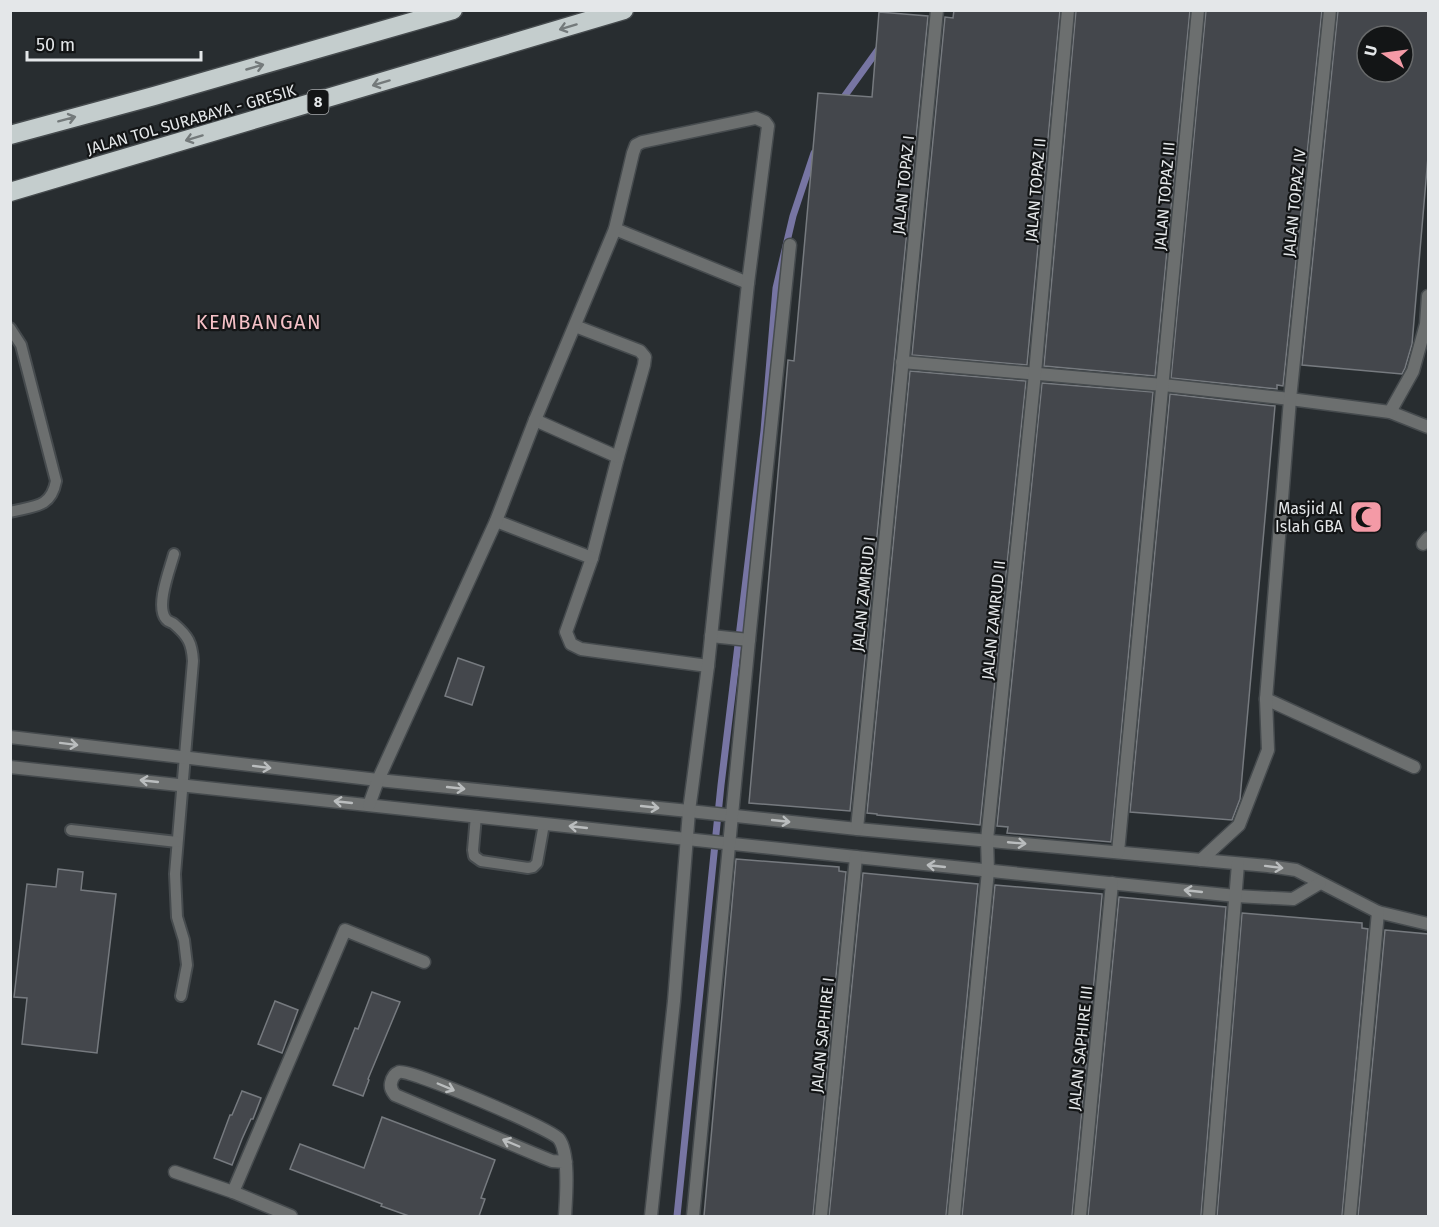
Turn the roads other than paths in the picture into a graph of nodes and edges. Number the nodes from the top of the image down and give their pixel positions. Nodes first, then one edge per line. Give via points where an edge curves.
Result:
1 (453, 10) edge
2 (624, 10) edge
3 (937, 10) edge
4 (1068, 10) edge
5 (1198, 10) edge
6 (1330, 10) edge
7 (10, 135) edge
8 (10, 192) edge
9 (615, 229) junction
10 (790, 245) dead end
11 (747, 283) junction
12 (1428, 297) edge
13 (575, 326) junction
14 (10, 328) edge
15 (902, 362) junction
16 (1035, 374) junction
17 (1162, 385) junction
18 (1290, 399) junction
19 (1390, 412) junction
20 (535, 420) junction
21 (1428, 426) edge
22 (618, 456) junction
23 (10, 512) edge
24 (496, 521) junction
25 (174, 555) dead end
26 (592, 558) junction
27 (716, 636) junction
28 (744, 640) junction
29 (708, 666) junction
30 (1266, 699) junction
31 (10, 737) edge
32 (184, 758) junction
33 (10, 766) edge
34 (1414, 767) dead end
35 (378, 780) junction
36 (183, 784) junction
37 (369, 805) junction
38 (695, 812) junction
39 (728, 815) junction
40 (476, 816) junction
41 (544, 824) junction
42 (857, 829) junction
43 (71, 830) dead end
44 (693, 840) junction
45 (987, 840) junction
46 (177, 842) junction
47 (725, 844) junction
48 (1118, 852) junction
49 (856, 857) junction
50 (1201, 860) junction
51 (1238, 864) junction
52 (987, 871) junction
53 (1112, 883) junction
54 (1320, 883) junction
55 (1236, 896) junction
56 (1378, 912) junction
57 (1428, 924) edge
58 (424, 962) dead end
59 (181, 996) dead end
60 (566, 1162) junction
61 (176, 1172) dead end
62 (232, 1192) junction
63 (291, 1216) edge
64 (566, 1216) edge
65 (651, 1216) edge
66 (693, 1216) edge
67 (821, 1216) edge
68 (954, 1216) edge
69 (1080, 1216) edge
70 (1209, 1216) edge
71 (1350, 1216) edge

7 -> 1 highway, JALAN TOL SURABAYA - GRESIK
2 -> 8 highway, JALAN TOL SURABAYA - GRESIK / 8
3 - 15 street, JALAN TOPAZ I
4 - 16 street, JALAN TOPAZ II
5 - 17 street, JALAN TOPAZ III
6 - 18 street, JALAN TOPAZ IV
9 - 11 street
9 - 11 street via 636,145 760,119 768,126
9 - 13 street
10 - 28 street
11 - 27 street
12 - 19 street via 1426,324 1413,371
13 - 20 street
13 - 22 street via 640,351 645,357
14 - 23 lane via 21,345 56,481 46,502
15 - 16 street
15 - 42 street, JALAN ZAMRUD I
16 - 17 street
16 - 45 street, JALAN ZAMRUD II
17 - 18 street
17 - 48 street, JALAN TOPAZ III
18 - 19 street
18 - 30 street, JALAN TOPAZ IV
19 - 21 street
20 - 22 street
20 - 24 street
22 - 26 street
24 - 26 street
24 - 35 street
25 - 32 lane via 162,600 166,619 192,647
26 - 29 street via 566,632 571,644 581,649
27 - 28 street
27 - 29 street
28 - 39 street
29 - 38 street
30 - 34 street
30 - 50 street, JALAN TOPAZ IV via 1268,750 1239,825
31 -> 32 street
32 -> 35 street
32 - 36 lane
36 -> 33 street
35 - 37 street
35 -> 38 street
37 -> 36 street
36 - 46 lane
37 - 40 street
38 - 39 street
38 - 44 street
39 -> 42 street
39 - 47 street
40 - 41 street
40 - 41 lane via 474,856 481,861 528,868 537,863
44 -> 41 street
42 - 45 street
43 - 46 lane
44 - 47 street
44 - 65 street
45 -> 48 street
45 - 52 street, JALAN ZAMRUD II
46 - 59 lane via 177,917 187,965
47 - 49 street
47 - 66 street
48 - 50 street
52 -> 49 street
49 - 67 street, JALAN SAPHIRE I
50 - 51 street
51 -> 54 street via 1296,870
51 - 55 street
52 - 53 street
52 - 68 street, JALAN ZAMRUD II
55 -> 53 street
53 - 69 street, JALAN SAPHIRE III
54 - 55 street via 1293,899
54 - 56 street
55 - 70 street
56 - 57 street
56 - 71 street
58 - 62 street via 345,930
60 -> 60 street via 552,1161 395,1095 392,1078 403,1072 426,1078 528,1121 557,1136
60 - 64 street
61 - 62 street
62 - 63 street

